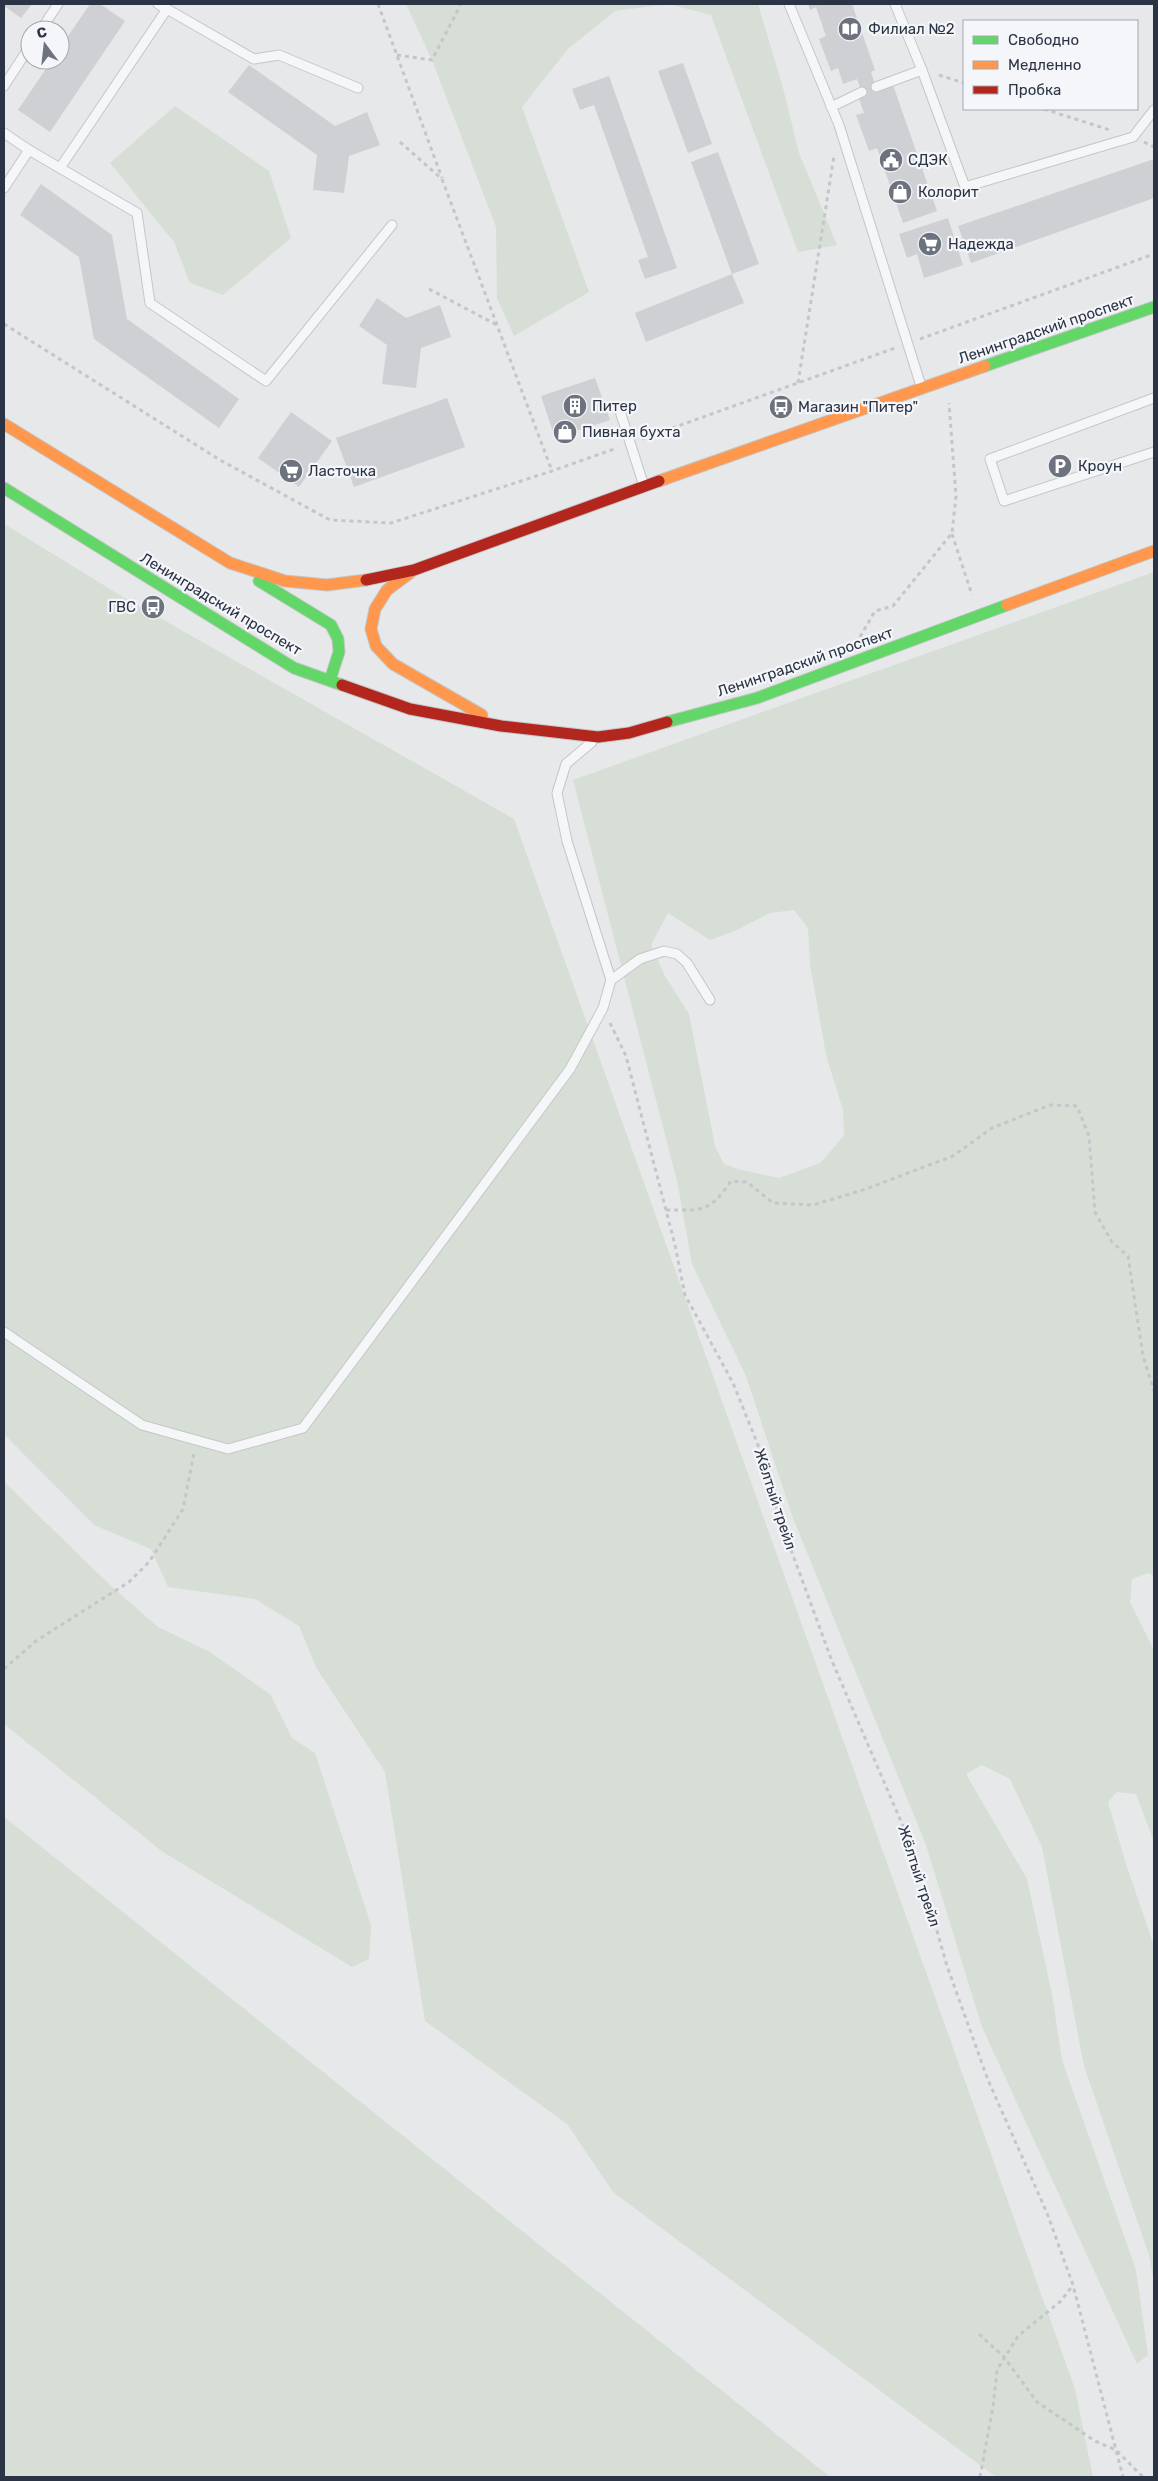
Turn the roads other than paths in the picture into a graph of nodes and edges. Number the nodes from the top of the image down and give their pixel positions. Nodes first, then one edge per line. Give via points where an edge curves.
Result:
1 (58, 4) edge
2 (158, 4) edge
3 (789, 4) edge
4 (895, 4) edge
5 (167, 9) junction
6 (47, 20) edge
7 (20, 61) edge
8 (922, 70) junction
9 (4, 86) edge
10 (876, 87) dead end
11 (358, 88) dead end
12 (862, 92) dead end
13 (831, 107) junction
14 (1154, 110) edge
15 (4, 133) edge
16 (29, 150) junction
17 (60, 168) junction
18 (4, 188) edge
19 (392, 225) dead end
20 (1154, 307) edge
21 (922, 388) junction
22 (1154, 398) edge
23 (619, 408) dead end
24 (4, 424) edge
25 (1154, 452) edge
26 (644, 486) junction
27 (4, 488) edge
28 (1154, 552) edge
29 (230, 563) junction
30 (414, 570) junction
31 (330, 680) junction
32 (501, 726) junction
33 (598, 737) junction
34 (611, 980) junction
35 (710, 1000) dead end
36 (4, 1332) edge

1 - 6 lane
2 - 5 lane
3 - 13 lane
4 - 8 lane
5 - 11 lane via 254,59 279,55
5 - 17 lane
7 - 9 lane
8 - 10 lane
8 - 14 lane via 965,187 1133,137
12 - 13 lane
13 - 21 lane
15 - 16 lane
16 - 17 lane
16 - 18 lane
17 - 19 lane via 137,213 150,303 266,381
20 - 21 main road, Ленинградский проспект
21 - 26 main road, Ленинградский проспект
22 - 25 lane via 990,459 1004,501
23 - 26 lane
24 - 29 main road, Ленинградский проспект
26 - 30 main road, Ленинградский проспект
27 - 31 main road, Ленинградский проспект via 294,668
28 - 33 main road, Ленинградский проспект via 757,698 629,733
29 - 30 main road, Ленинградский проспект via 285,581 327,585
29 - 31 main road via 331,625 338,634 341,650
30 - 32 main road via 387,590 374,609 371,629 376,646 393,664
31 - 32 main road, Ленинградский проспект via 410,709
32 - 33 main road, Ленинградский проспект
33 - 34 lane via 566,764 557,793 567,841
34 - 35 lane via 640,960 664,951 670,952 686,963
34 - 36 lane via 603,1008 570,1068 303,1428 228,1449 142,1425

